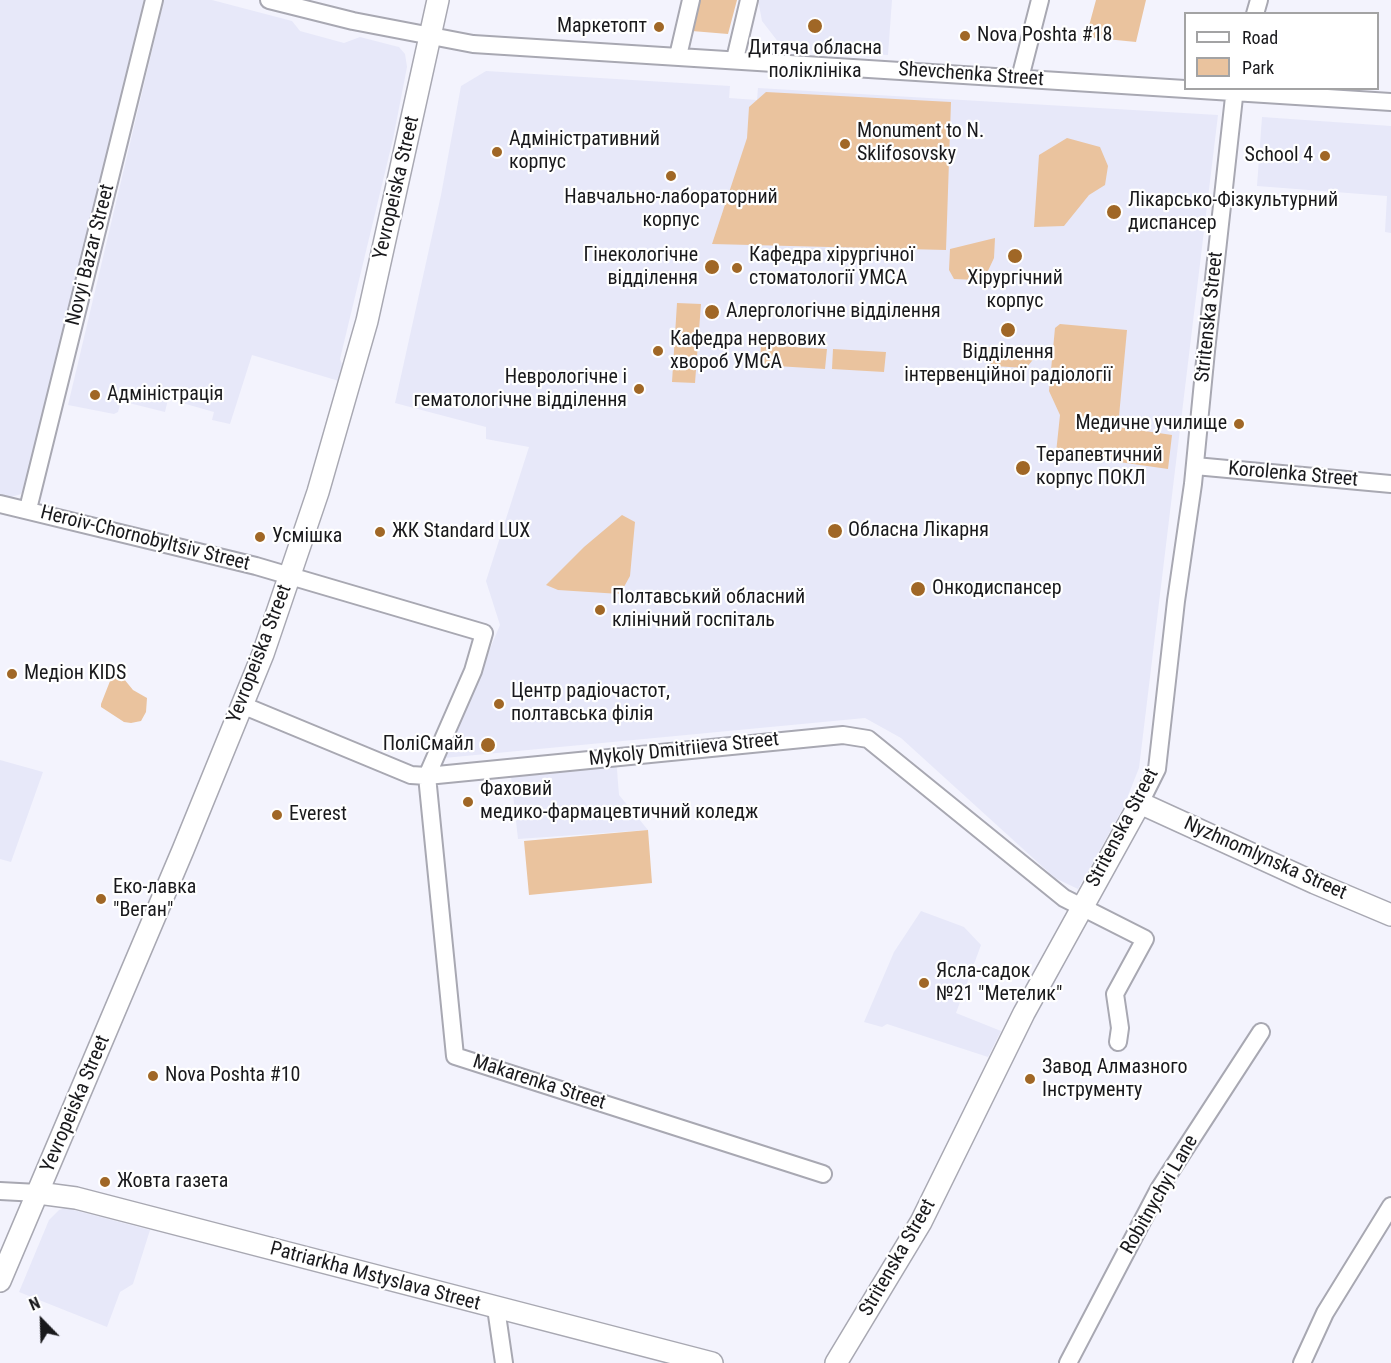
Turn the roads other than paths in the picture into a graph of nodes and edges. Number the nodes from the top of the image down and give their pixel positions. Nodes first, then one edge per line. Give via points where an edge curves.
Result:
1 (154, 0) edge
2 (269, 0) edge
3 (438, 0) edge
4 (691, 0) edge
5 (749, 0) edge
6 (1040, 0) edge
7 (430, 36) junction
8 (678, 56) junction
9 (735, 59) junction
10 (1020, 78) junction
11 (1184, 87) edge
12 (1234, 90) edge
13 (1391, 102) edge
14 (1195, 466) junction
15 (1391, 484) edge
16 (0, 504) edge
17 (28, 509) junction
18 (289, 576) junction
19 (242, 705) junction
20 (427, 776) junction
21 (1140, 802) junction
22 (1081, 907) junction
23 (1391, 915) edge
24 (1261, 1032) dead end
25 (1118, 1042) dead end
26 (823, 1174) dead end
27 (0, 1191) edge
28 (38, 1193) junction
29 (1391, 1206) edge
30 (0, 1281) edge
31 (496, 1308) junction
32 (504, 1363) edge
33 (712, 1363) edge
34 (836, 1363) edge
35 (1068, 1363) edge
36 (1302, 1363) edge

1 - 17 street, Novyi Bazar Street
2 - 7 street, Shevchenka Street
3 - 7 main road, Yevropeiska Street
4 - 8 street
5 - 9 street
6 - 10 street
7 - 8 street, Shevchenka Street via 474,44
7 - 18 main road, Yevropeiska Street via 367,321 318,492
8 - 9 street, Shevchenka Street
9 - 10 street, Shevchenka Street
10 - 11 street, Shevchenka Street
12 - 13 street, Shevchenka Street
12 - 14 street, Stritenska Street
14 - 15 street, Korolenka Street
14 - 21 street, Stritenska Street via 1157,769
16 - 17 street, Heroiv-Chornobyltsiv Street
17 - 18 street, Heroiv-Chornobyltsiv Street
18 - 19 main road, Yevropeiska Street
18 - 20 street, Heroiv-Chornobyltsiv Street via 484,633 473,671
19 - 20 street, Mykoly Dmitriieva Street via 411,775
19 - 28 main road, Yevropeiska Street
20 - 22 street, Mykoly Dmitriieva Street via 857,735 868,738 1064,898
20 - 26 street, Makarenka Street via 455,1056
21 - 22 main road, Stritenska Street
21 - 23 main road, Nyzhnomlynska Street
22 - 25 street, Mykoly Dmitriieva Street via 1145,939 1115,994
22 - 34 main road, Stritenska Street via 921,1222
24 - 35 street, Robitnychyi Lane via 1159,1189
27 - 28 street
28 - 30 main road, Yevropeiska Street
28 - 31 main road, Patriarkha Mstyslava Street via 76,1198
29 - 36 street via 1325,1313
31 - 32 street
31 - 33 main road, Patriarkha Mstyslava Street

